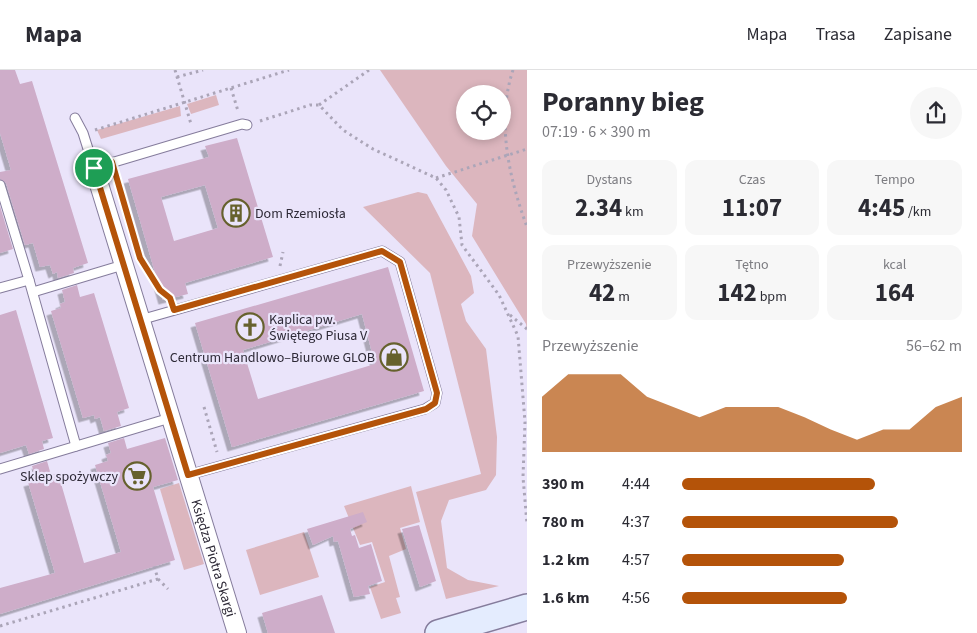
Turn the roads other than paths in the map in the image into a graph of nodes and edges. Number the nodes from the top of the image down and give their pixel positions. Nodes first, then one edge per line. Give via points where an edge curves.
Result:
1 (75, 118) dead end
2 (247, 125) road end
3 (94, 168) junction
4 (0, 185) edge
5 (123, 265) junction
6 (29, 280) junction
7 (0, 288) edge
8 (33, 292) junction
9 (140, 320) junction
10 (170, 418) junction
11 (76, 446) junction
12 (0, 469) edge
13 (188, 475) junction
14 (527, 607) edge
15 (237, 633) edge
16 (438, 633) edge

1 - 3 lane
2 - 3 lane
3 - 5 street, Księdza Piotra Skargi
4 - 6 lane
5 - 8 lane
5 - 9 street, Księdza Piotra Skargi
6 - 7 lane
6 - 8 lane
8 - 11 lane
9 - 10 street, Księdza Piotra Skargi
9 - 13 lane via 382,251 400,262 437,393 435,403 426,409
10 - 11 lane
10 - 13 street, Księdza Piotra Skargi
11 - 12 lane
13 - 15 street, Księdza Piotra Skargi
14 - 16 street

